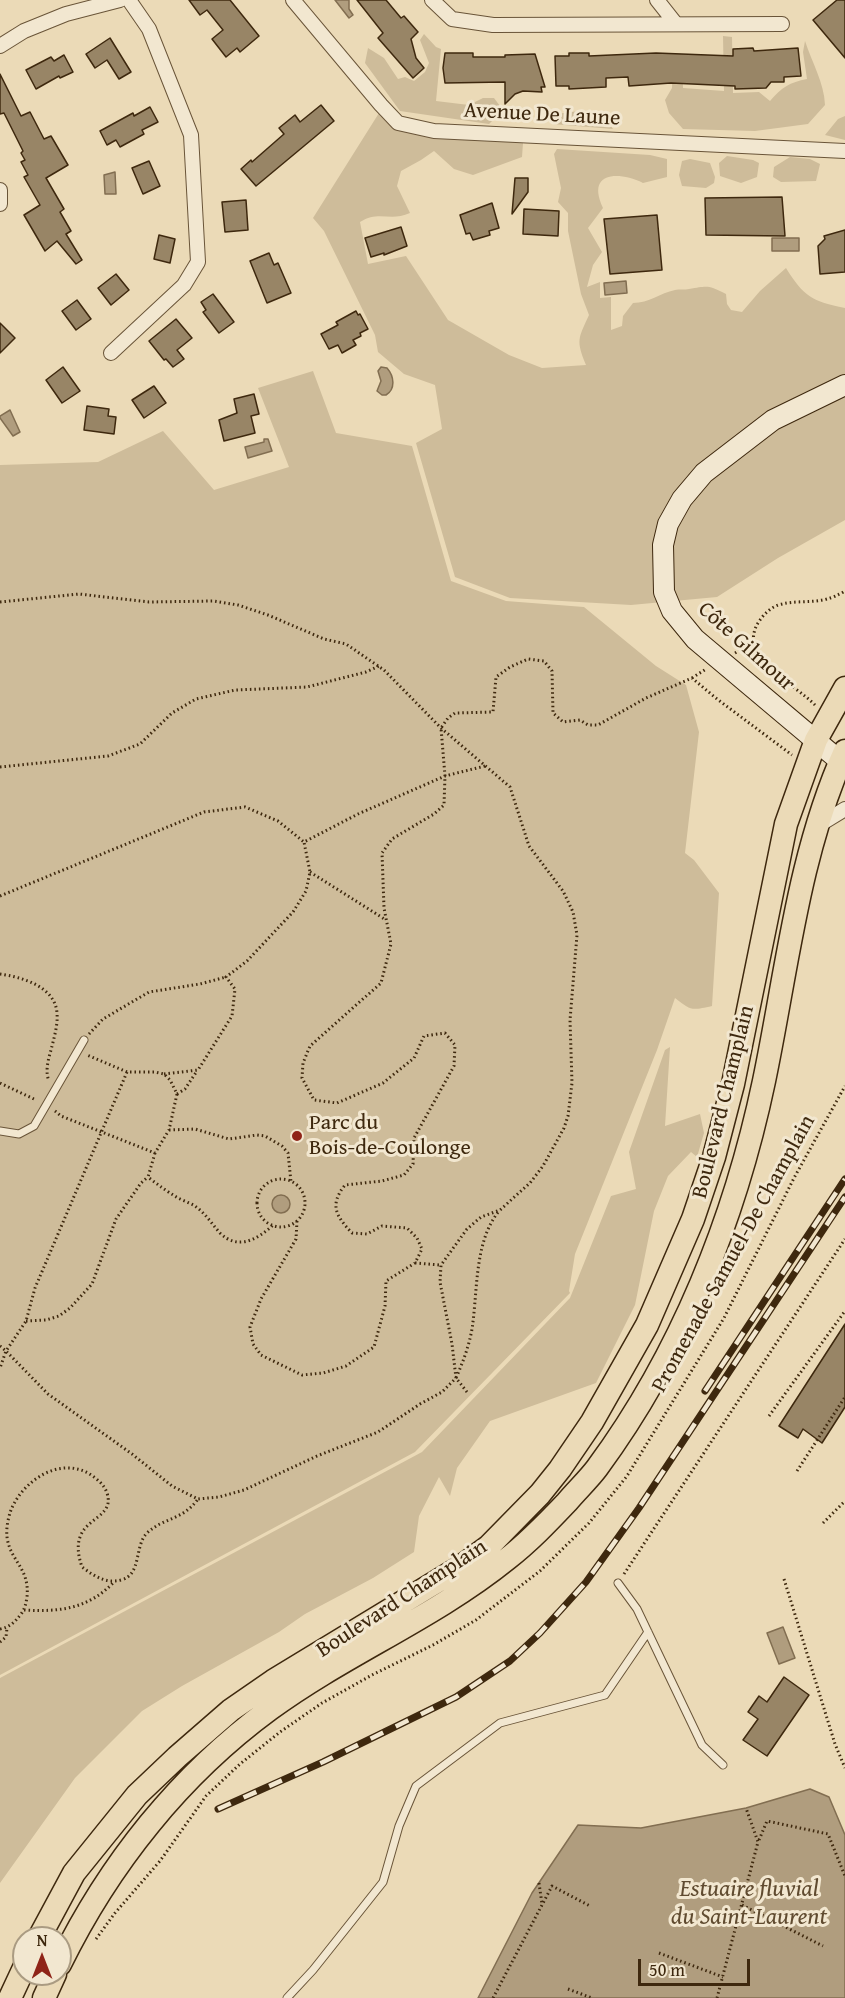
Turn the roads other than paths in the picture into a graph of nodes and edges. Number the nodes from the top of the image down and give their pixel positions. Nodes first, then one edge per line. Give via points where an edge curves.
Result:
1 (120, 0) edge
2 (129, 0) edge
3 (294, 0) edge
4 (432, 0) edge
5 (657, 0) edge
6 (676, 24) junction
7 (782, 24) dead end
8 (0, 46) edge
9 (845, 152) edge
10 (0, 190) edge
11 (0, 204) edge
12 (111, 353) dead end
13 (845, 385) edge
14 (845, 688) edge
15 (815, 724) junction
16 (843, 759) edge
17 (845, 809) edge
18 (818, 826) junction
19 (84, 1040) road end
20 (0, 1131) edge
21 (618, 1584) road end
22 (648, 1632) junction
23 (723, 1765) dead end
24 (45, 1926) edge
25 (72, 1939) edge
26 (287, 1998) edge

1 - 8 street via 66,14 24,31
2 - 12 street via 148,29 191,135 198,262 184,285
3 - 9 street, Avenue De Laune via 398,123 434,130
4 - 6 street via 452,19 493,25
5 - 6 street
6 - 7 street
10 - 11 street
13 - 15 street, Côte Gilmour via 773,420 704,473 682,499 668,524 663,545 664,592 672,612 695,639
14 - 15 main road, Boulevard Champlain
15 - 16 street, Côte Gilmour
15 - 24 main road, Boulevard Champlain via 780,850 733,1084 707,1178 647,1325 592,1422 540,1494 489,1546 273,1681 231,1710 177,1757 137,1795 74,1873
16 - 18 main road, Boulevard Champlain via 830,784
17 - 18 street
18 - 25 main road, Boulevard Champlain via 793,928 764,1081 733,1198 683,1324 628,1424 594,1471 540,1530 505,1561 270,1709 213,1756 123,1857
19 - 20 lane via 34,1126 19,1134
21 - 22 lane
22 - 23 lane via 702,1745
22 - 26 lane via 604,1695 500,1723 416,1786 399,1826 383,1882

